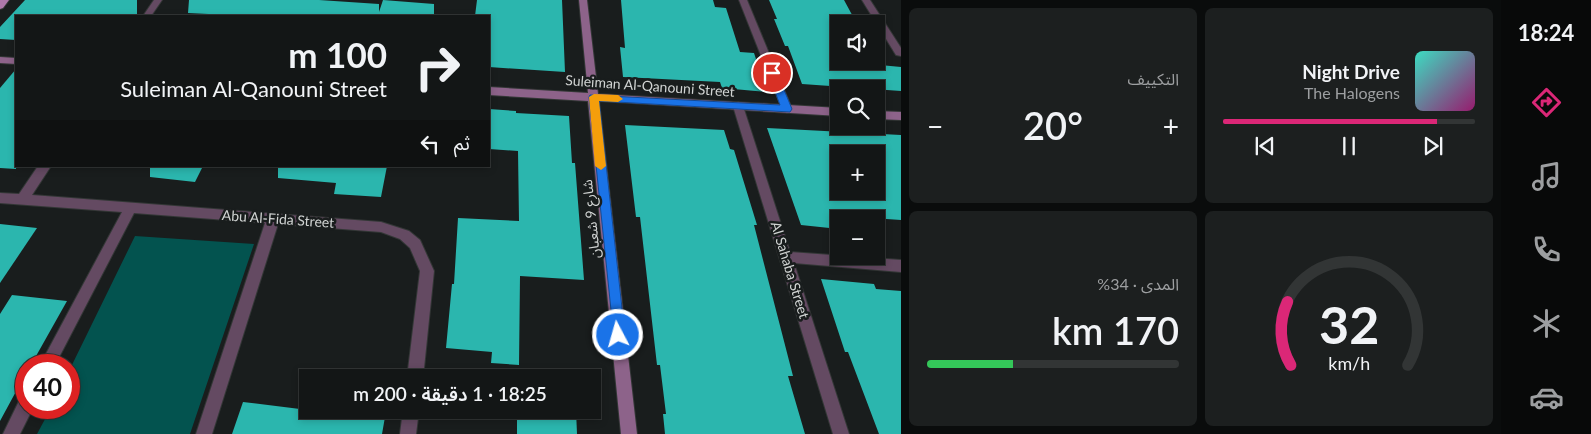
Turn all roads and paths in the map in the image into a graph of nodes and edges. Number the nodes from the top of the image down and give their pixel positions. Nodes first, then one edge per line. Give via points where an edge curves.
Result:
1 (5, 0) edge
2 (158, 0) edge
3 (583, 0) edge
4 (743, 0) edge
5 (866, 0) edge
6 (0, 6) edge
7 (148, 15) edge
8 (899, 53) dead end
9 (0, 60) edge
10 (15, 61) edge
11 (490, 91) edge
12 (594, 97) junction
13 (738, 106) junction
14 (787, 109) junction
15 (830, 111) edge
16 (885, 115) edge
17 (901, 116) edge
18 (44, 167) edge
19 (0, 198) edge
20 (22, 200) junction
21 (131, 208) junction
22 (273, 219) junction
23 (786, 258) junction
24 (901, 266) edge
25 (53, 354) edge
26 (416, 369) edge
27 (18, 419) edge
28 (410, 419) edge
29 (10, 434) edge
30 (204, 434) edge
31 (408, 434) edge
32 (629, 434) edge
33 (841, 434) edge

1 - 6 main road
2 - 7 street
3 - 12 street, شارع 9 شعبان
4 - 14 street
5 - 8 street
9 - 10 street
11 - 12 street, Suleiman Al-Qanouni Street
12 - 13 street, Suleiman Al-Qanouni Street
12 - 32 street, شارع 9 شعبان
13 - 14 street, Suleiman Al-Qanouni Street
13 - 23 street, Al Sahaba Street
14 - 15 street, Suleiman Al-Qanouni Street
16 - 17 street
18 - 20 street
19 - 20 street, Abu Al-Fida Street
20 - 21 street, Abu Al-Fida Street
21 - 22 street, Abu Al-Fida Street
21 - 25 street
22 - 26 street, Abu Al-Fida Street via 381,227 404,235 415,244 427,271
22 - 30 street
23 - 24 street
23 - 33 street, Al Sahaba Street
27 - 29 street
28 - 31 street

